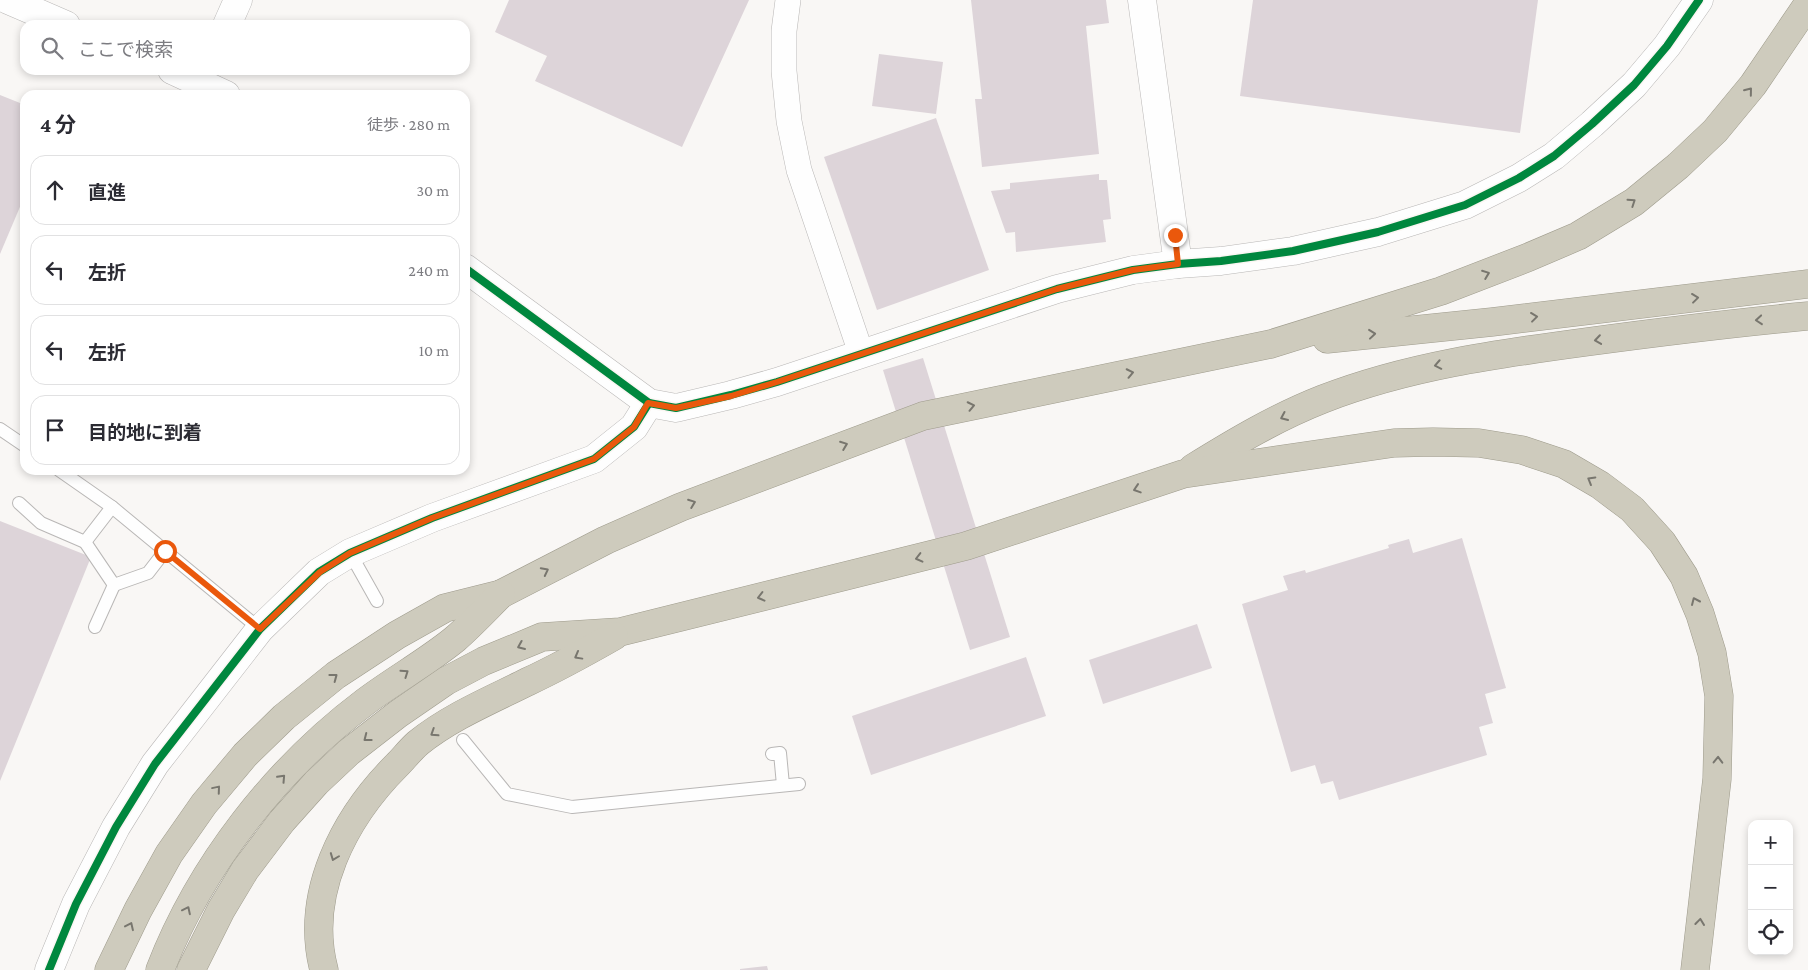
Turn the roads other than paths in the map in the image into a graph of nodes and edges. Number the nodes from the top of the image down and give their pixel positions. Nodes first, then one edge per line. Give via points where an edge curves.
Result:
1 (8, 0) edge
2 (238, 0) edge
3 (788, 0) edge
4 (1142, 0) edge
5 (1699, 0) edge
6 (1808, 4) edge
7 (54, 20) edge
8 (229, 20) edge
9 (204, 76) edge
10 (220, 90) edge
11 (1178, 264) junction
12 (470, 272) edge
13 (1808, 284) edge
14 (1808, 316) edge
15 (1271, 344) junction
16 (861, 354) junction
17 (648, 403) junction
18 (0, 429) edge
19 (20, 443) edge
20 (1183, 474) junction
21 (66, 475) edge
22 (19, 503) dead end
23 (112, 507) junction
24 (85, 542) junction
25 (165, 551) junction
26 (350, 553) junction
27 (114, 585) junction
28 (502, 594) junction
29 (377, 601) dead end
30 (95, 627) dead end
31 (260, 629) junction
32 (620, 632) junction
33 (463, 740) dead end
34 (772, 754) dead end
35 (799, 784) dead end
36 (783, 785) junction
37 (49, 970) edge
38 (109, 970) edge
39 (160, 970) edge
40 (191, 970) edge
41 (324, 970) edge
42 (1695, 970) edge

1 - 7 street
2 - 8 street
3 - 16 street via 784,71 789,121 799,170
4 - 11 street
5 - 11 street via 1667,46 1634,85 1554,156 1519,178 1465,205 1378,232 1293,251
15 -> 6 highway via 1441,291 1530,257 1578,236 1634,202 1716,131 1753,85
9 - 10 street
11 - 16 street via 1133,270 1057,289
12 - 17 street
15 -> 13 highway via 1492,322
14 -> 20 highway via 1501,353 1419,369 1324,399 1250,433
28 -> 15 highway via 606,540 681,506 923,416
16 - 17 street via 731,396 676,408
17 - 26 street via 634,427 594,459 432,518
18 - 19 lane
20 -> 32 highway via 966,546
42 -> 20 highway via 1717,779 1718,696 1712,653 1684,576 1662,542 1632,509 1564,464 1522,450 1479,443 1394,443
21 - 23 lane
22 - 24 lane via 41,523
23 - 24 lane
23 - 25 lane
24 - 27 lane
25 - 27 lane via 148,573
25 - 31 lane
26 - 29 lane
26 - 31 street via 320,572
27 - 30 lane
38 -> 28 highway via 169,854 204,804 245,755 278,723 336,675 397,635 445,608
39 -> 28 highway via 191,901 226,846 264,798 311,747 364,702 454,640
31 - 37 street via 155,764 116,827 76,904
32 -> 40 highway via 542,637 484,661 446,681 349,752 282,821 245,870
32 -> 41 highway via 454,720 418,744 387,774 361,806 340,841 326,879 318,920
33 - 36 lane via 507,794 572,807
34 - 36 lane via 780,753
35 - 36 lane

